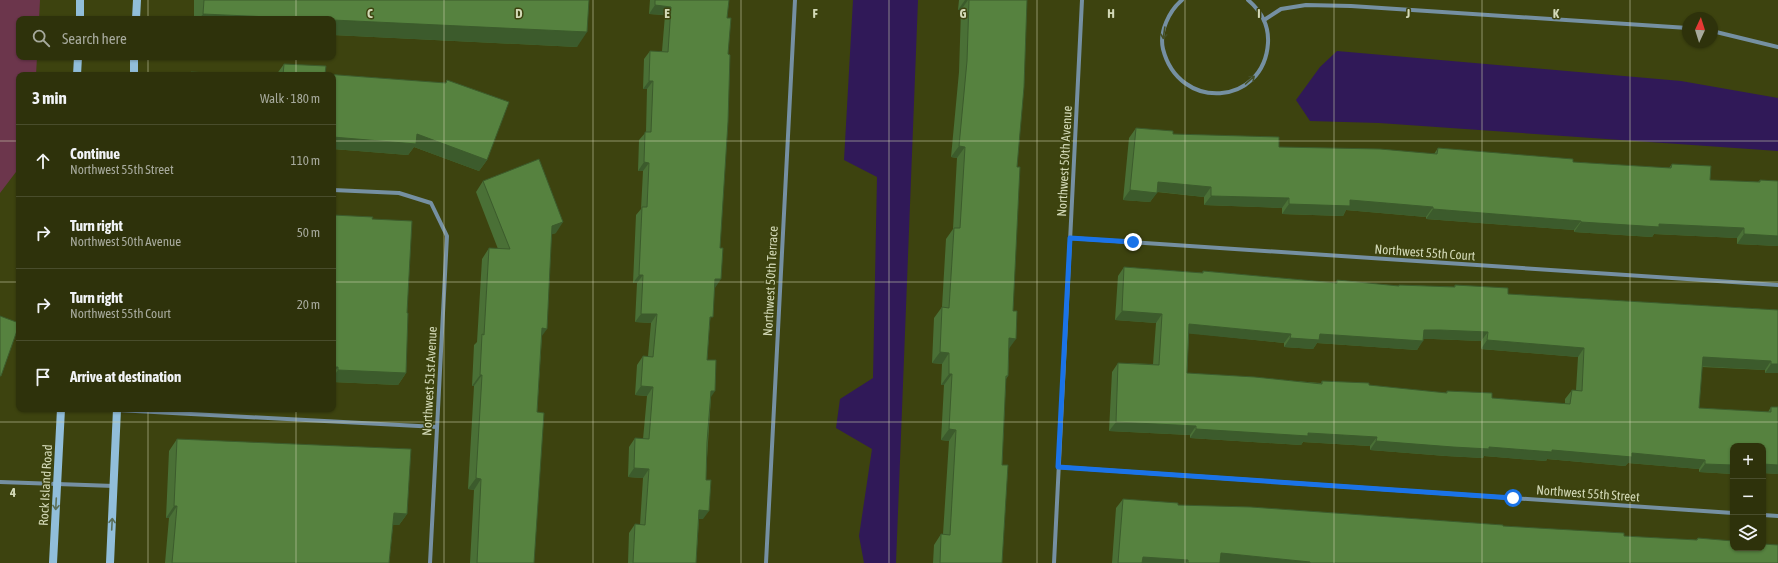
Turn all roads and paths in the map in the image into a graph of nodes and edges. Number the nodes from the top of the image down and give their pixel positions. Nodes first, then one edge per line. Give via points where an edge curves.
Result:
1 (80, 0) edge
2 (137, 0) edge
3 (795, 0) edge
4 (1082, 0) edge
5 (1182, 0) edge
6 (1248, 0) edge
7 (80, 16) edge
8 (136, 16) edge
9 (1264, 20) junction
10 (1682, 28) edge
11 (1718, 33) edge
12 (1778, 48) edge
13 (78, 60) edge
14 (134, 60) edge
15 (77, 72) edge
16 (134, 72) edge
17 (336, 190) edge
18 (1070, 238) junction
19 (1778, 285) edge
20 (60, 412) edge
21 (117, 412) edge
22 (170, 412) edge
23 (437, 427) junction
24 (1058, 467) junction
25 (0, 482) edge
26 (57, 483) junction
27 (114, 486) junction
28 (1730, 513) edge
29 (1766, 515) edge
30 (1778, 516) edge
31 (53, 563) edge
32 (110, 563) edge
33 (430, 563) edge
34 (766, 563) edge
35 (1054, 563) edge

1 - 7 main road
2 - 8 main road
3 - 34 street, Northwest 50th Terrace
4 - 18 street, Northwest 50th Avenue
5 -> 9 street via 1170,14 1164,29 1162,45 1166,61 1175,76 1188,86 1203,92 1220,94 1236,90 1251,81 1261,68 1267,53 1269,36
6 - 9 street via 1256,6
9 - 10 street via 1281,9 1306,5
11 - 12 street
13 - 15 main road
14 - 16 main road
17 - 23 street, Northwest 51st Avenue via 399,193 431,203 447,236
18 - 19 street, Northwest 55th Court
18 - 24 street, Northwest 50th Avenue
20 - 26 main road, Rock Island Road
21 - 27 main road
22 - 23 street
23 - 33 street, Northwest 51st Avenue
24 - 28 street, Northwest 55th Street
24 - 35 street, Northwest 50th Avenue
25 - 26 street
26 - 27 street
26 -> 31 main road, Rock Island Road
32 -> 27 main road
29 - 30 street

